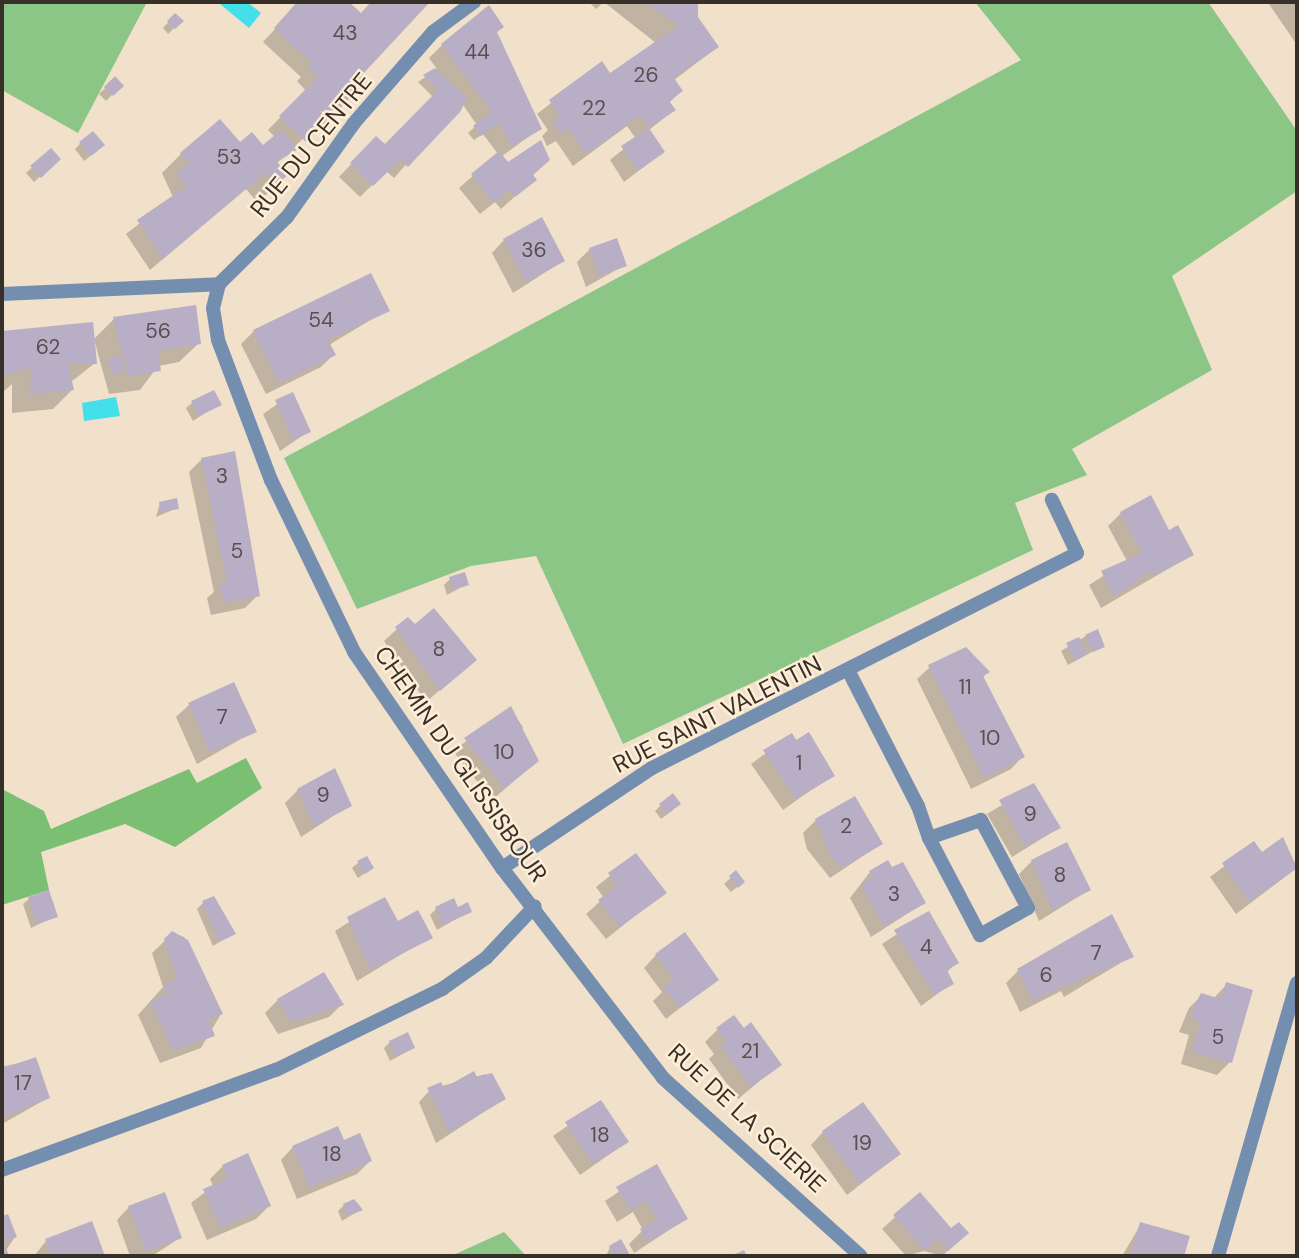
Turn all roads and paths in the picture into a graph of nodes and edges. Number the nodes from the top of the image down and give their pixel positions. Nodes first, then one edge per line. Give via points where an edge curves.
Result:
1 (474, 2) edge
2 (219, 284) junction
3 (2, 294) edge
4 (1052, 500) dead end
5 (849, 672) junction
6 (929, 838) junction
7 (502, 868) junction
8 (535, 906) junction
9 (1297, 983) edge
10 (2, 1171) edge
11 (861, 1256) edge
12 (1218, 1256) edge

1 - 2 street, RUE DU CENTRE via 433,32 354,123 286,217
2 - 3 street
2 - 7 street, CHEMIN DU GLISSISBOUR via 213,308 218,340 271,480 354,652
4 - 5 street, RUE SAINT VALENTIN via 1077,552
5 - 6 street, RUE SAINT VALENTIN
5 - 7 street, RUE SAINT VALENTIN via 652,768
6 - 6 street, RUE SAINT VALENTIN via 981,820 1028,908 980,935
7 - 8 street, CHEMIN DU GLISSISBOUR
8 - 10 street, CHEMIN DU GLISSISBOUR via 486,958 442,989 276,1070
8 - 11 street, RUE DE LA SCIERIE via 663,1078
9 - 12 street

